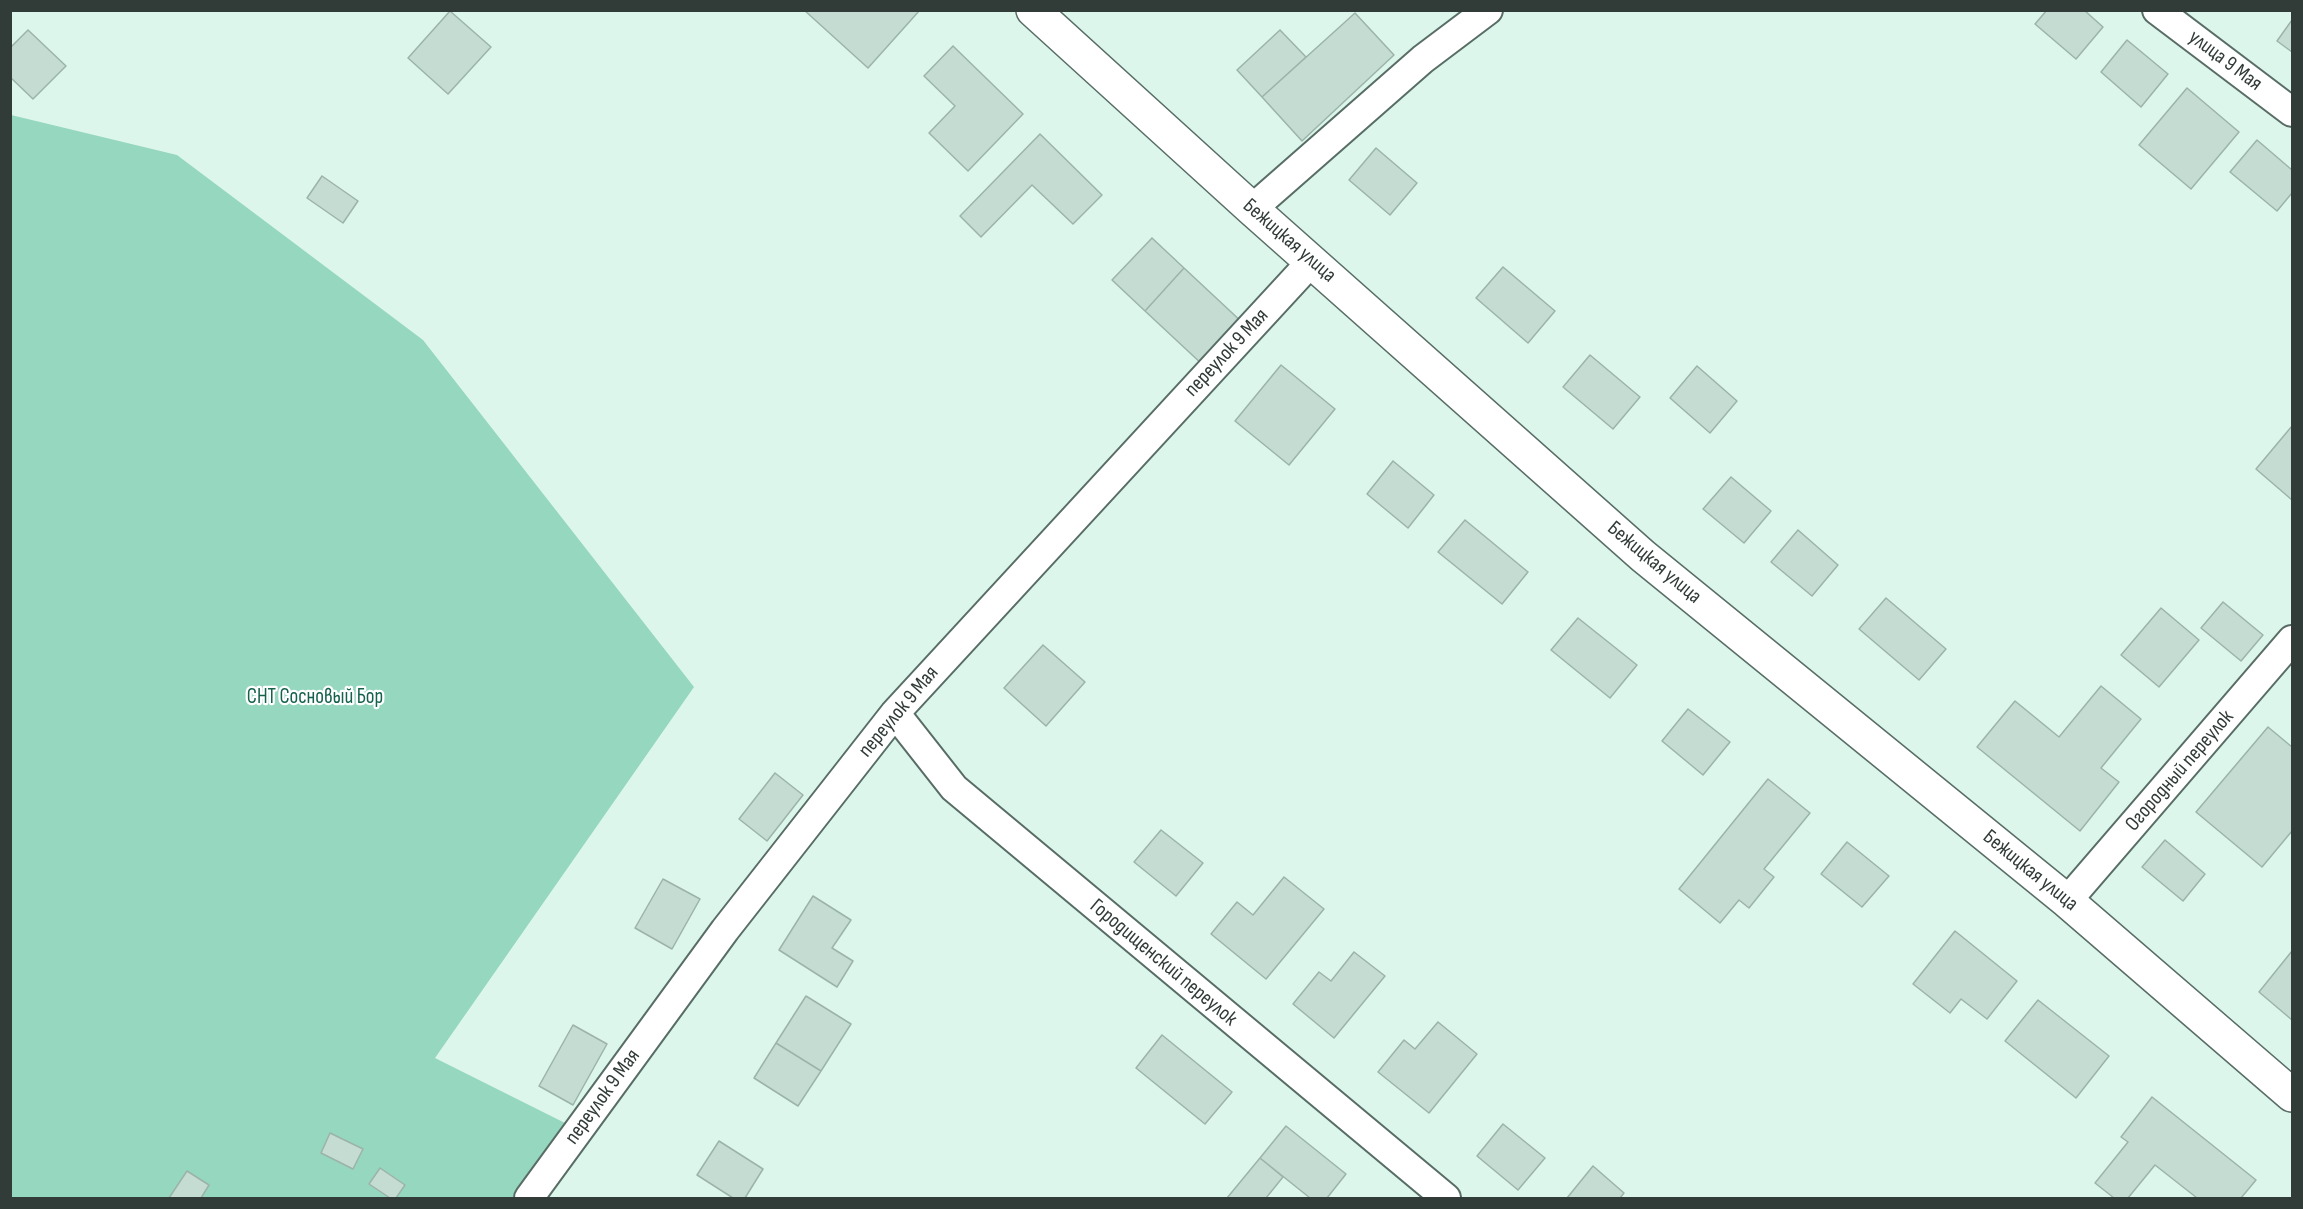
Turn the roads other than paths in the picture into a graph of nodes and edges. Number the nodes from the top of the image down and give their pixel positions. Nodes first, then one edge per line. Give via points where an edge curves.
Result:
1 (1033, 10) edge
2 (1488, 10) edge
3 (2157, 10) edge
4 (2292, 112) edge
5 (1252, 209) junction
6 (1312, 261) junction
7 (2292, 640) edge
8 (895, 713) junction
9 (2067, 902) junction
10 (2292, 1095) edge
11 (529, 1198) edge
12 (1446, 1198) edge

1 - 5 main road, Бежицкая улица
2 - 5 street via 1423,59
3 - 4 street, улица 9 Мая
5 - 6 main road, Бежицкая улица
6 - 8 street, переулок 9 Мая
6 - 9 main road, Бежицкая улица via 1643,556
7 - 9 street, Огородный переулок
8 - 11 street, переулок 9 Мая via 725,930
8 - 12 street, Городищенский переулок via 954,788
9 - 10 main road, Бежицкая улица

